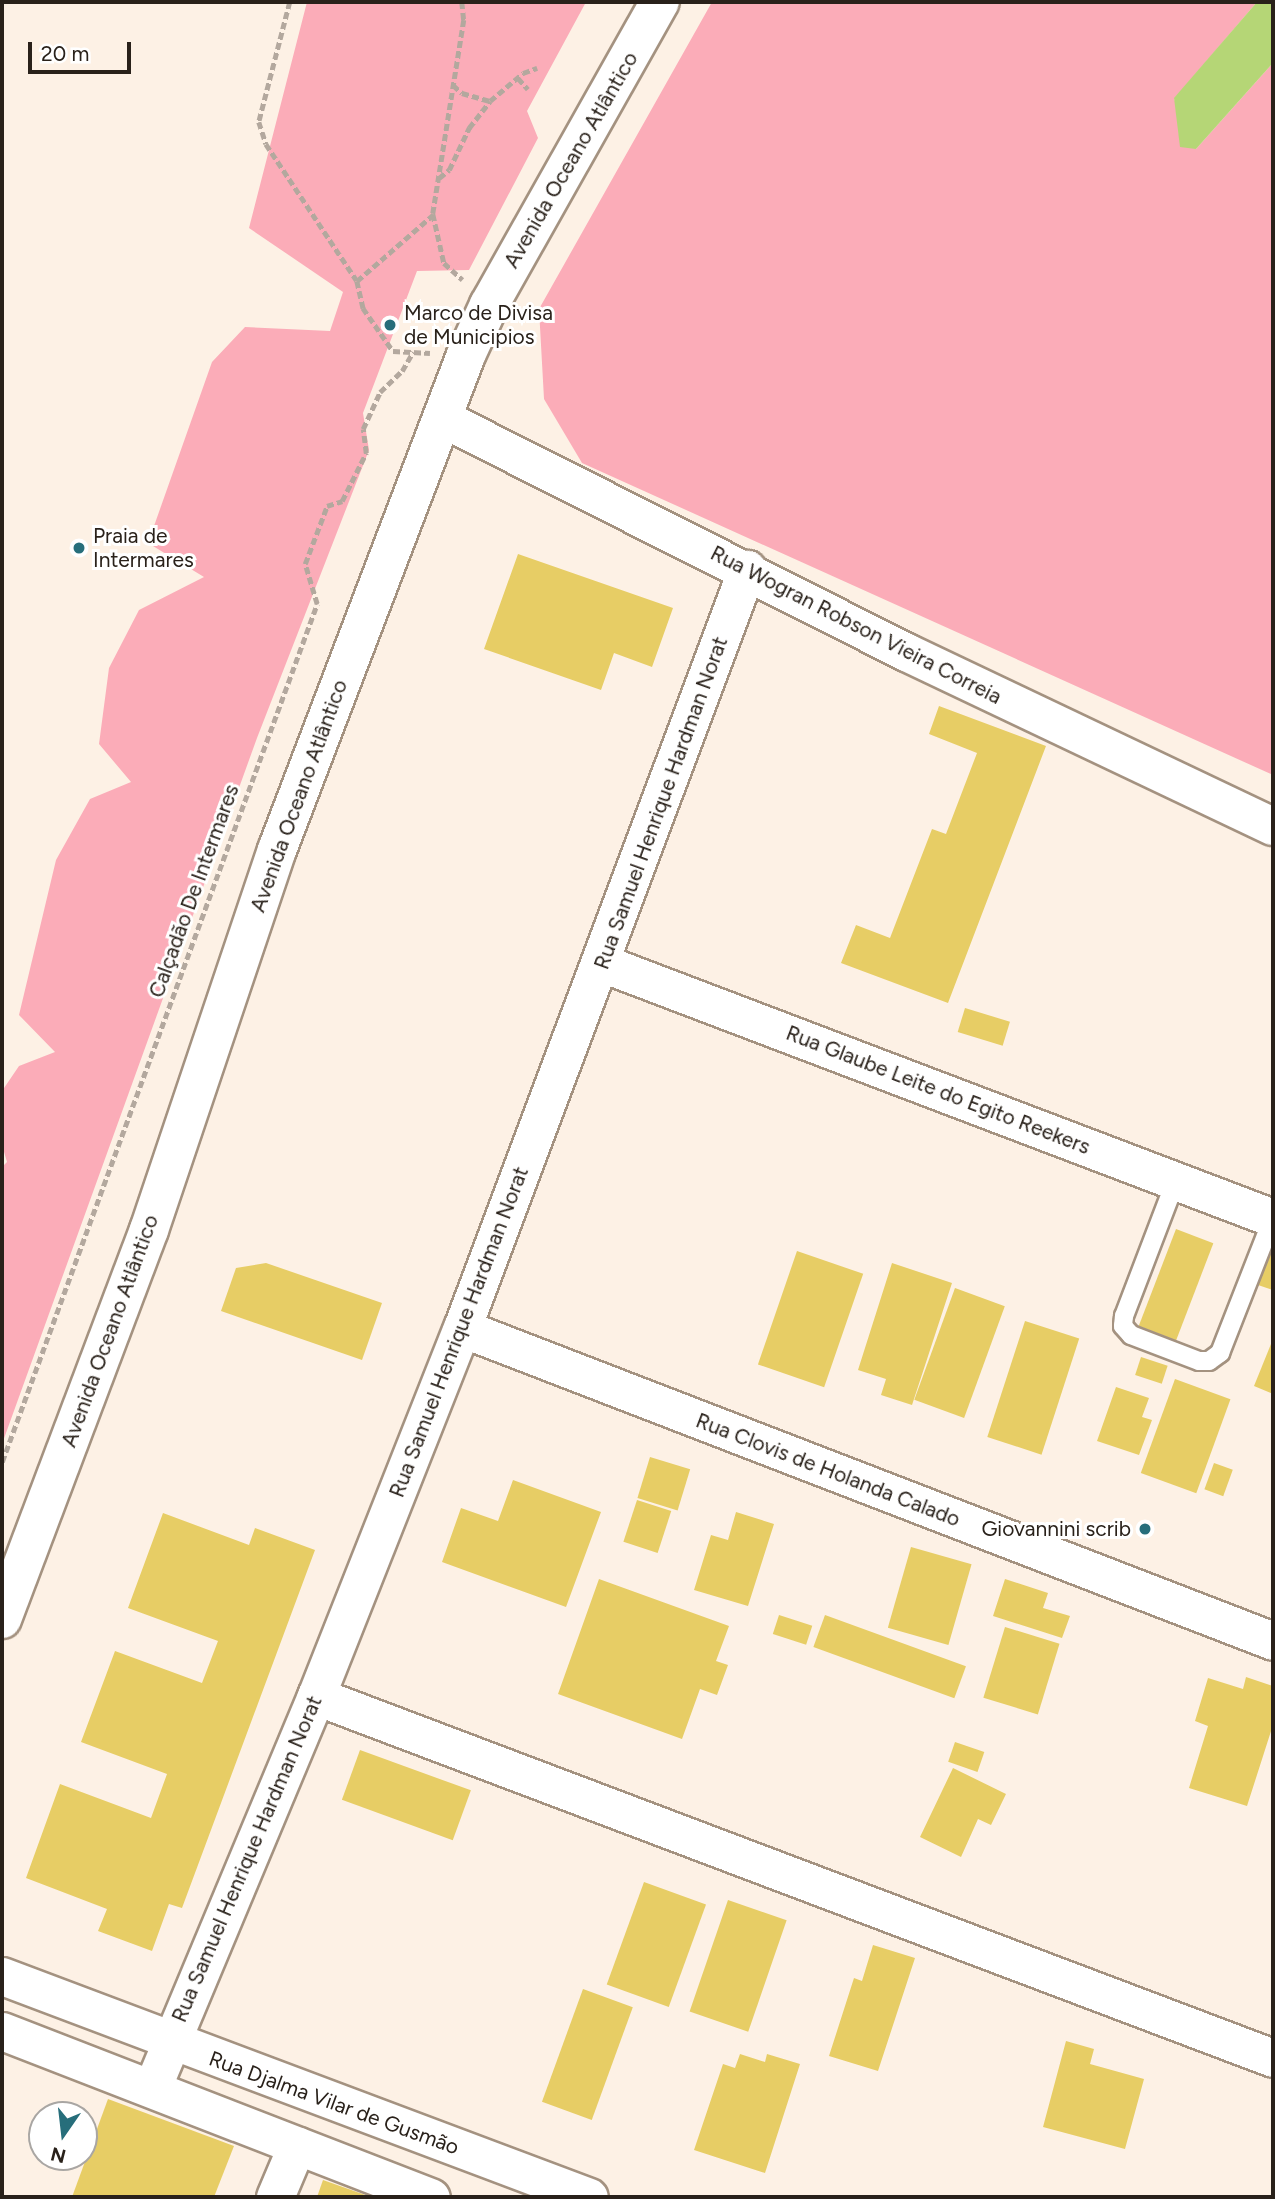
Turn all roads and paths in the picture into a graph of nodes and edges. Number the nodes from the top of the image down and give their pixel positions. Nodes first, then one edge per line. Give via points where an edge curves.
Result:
1 (290, 2) edge
2 (462, 2) edge
3 (660, 2) edge
4 (537, 68) dead end
5 (518, 78) junction
6 (453, 85) junction
7 (528, 89) dead end
8 (490, 101) junction
9 (439, 178) junction
10 (433, 214) junction
11 (356, 281) junction
12 (489, 305) junction
13 (413, 352) dead end
14 (466, 355) junction
15 (442, 418) junction
16 (747, 569) junction
17 (1273, 827) edge
18 (602, 962) junction
19 (1176, 1180) junction
20 (1273, 1218) edge
21 (461, 1328) junction
22 (2, 1462) edge
23 (2, 1619) edge
24 (1273, 1641) edge
25 (316, 1696) junction
26 (2, 1976) edge
27 (2, 2031) edge
28 (170, 2042) junction
29 (1273, 2058) edge
30 (152, 2088) junction
31 (297, 2146) junction
32 (275, 2197) edge
33 (431, 2197) edge
34 (589, 2197) edge

1 - 11 path via 259,122 266,145
2 - 6 path via 464,20
3 - 12 main road, Avenida Oceano Atlântico
4 - 5 path
5 - 7 path
5 - 8 path
6 - 8 path via 462,93
6 - 9 path
8 - 9 path via 468,128 449,170
9 - 10 path
10 - 11 path
10 - 12 path via 444,263
11 - 14 path via 363,308 393,351
12 - 14 main road, Avenida Oceano Atlântico
13 - 22 path, Calçadão De Intermares via 402,371 380,392 363,429 366,453 342,501 327,506 305,564 317,604
14 - 15 main road, Avenida Oceano Atlântico
15 - 16 street, Rua Wogran Robson Vieira Correia
15 - 23 main road, Avenida Oceano Atlântico via 277,850 149,1230
16 - 17 street, Rua Wogran Robson Vieira Correia via 918,658
16 - 18 street, Rua Samuel Henrique Hardman Norat
18 - 19 street, Rua Glaube Leite do Egito Reekers
18 - 21 street, Rua Samuel Henrique Hardman Norat
19 - 20 street, Rua Glaube Leite do Egito Reekers
19 - 20 lane via 1124,1316 1123,1326 1131,1335 1199,1361 1209,1361 1220,1353
21 - 24 street, Rua Clovis de Holanda Calado
21 - 25 street, Rua Samuel Henrique Hardman Norat
25 - 28 street, Rua Samuel Henrique Hardman Norat
25 - 29 street
26 - 28 street, Rua Djalma Vilar de Gusmão
27 - 30 street
28 - 30 street, Rua Samuel Henrique Hardman Norat
28 - 34 street, Rua Djalma Vilar de Gusmão
30 - 31 street
31 - 32 street
31 - 33 street

